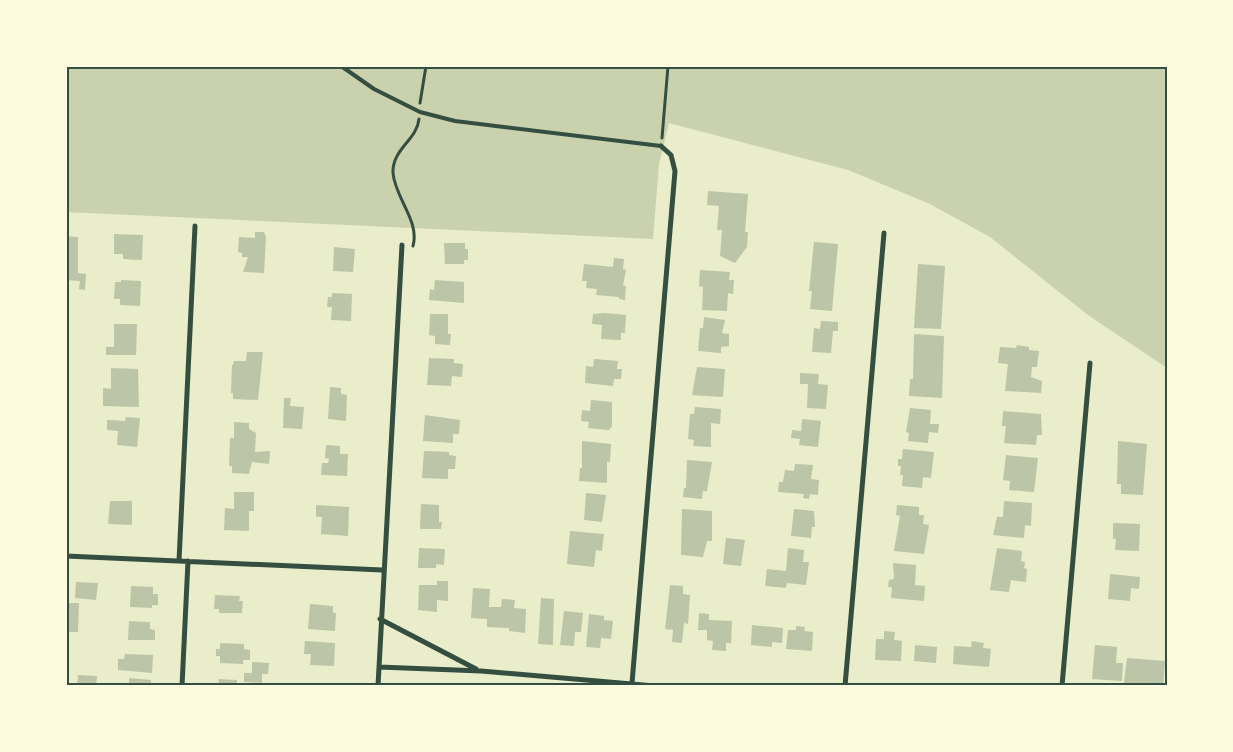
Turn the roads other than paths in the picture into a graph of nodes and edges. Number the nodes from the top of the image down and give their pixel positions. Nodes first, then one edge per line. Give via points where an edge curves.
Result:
1 (341, 66) edge
2 (661, 146) joint
3 (195, 226) dead end
4 (884, 233) dead end
5 (402, 245) dead end
6 (1090, 364) dead end
7 (66, 556) edge
8 (179, 560) junction
9 (188, 561) junction
10 (382, 570) junction
11 (380, 618) junction
12 (379, 667) junction
13 (481, 671) junction
14 (568, 683) edge
15 (632, 684) junction
16 (182, 686) edge
17 (378, 686) edge
18 (655, 686) edge
19 (845, 686) edge
20 (1062, 686) edge

1 - 2 lane via 374,89 420,112 455,120
2 - 15 street via 671,155 675,171
3 - 8 street
4 - 19 street
5 - 10 street
6 - 20 street
7 - 8 street
8 - 9 street
9 - 10 street
9 - 16 street
10 - 11 street
11 - 12 street
11 - 13 street via 466,666
12 - 13 street
12 - 17 street
13 - 14 street
14 - 15 street
15 - 18 street

